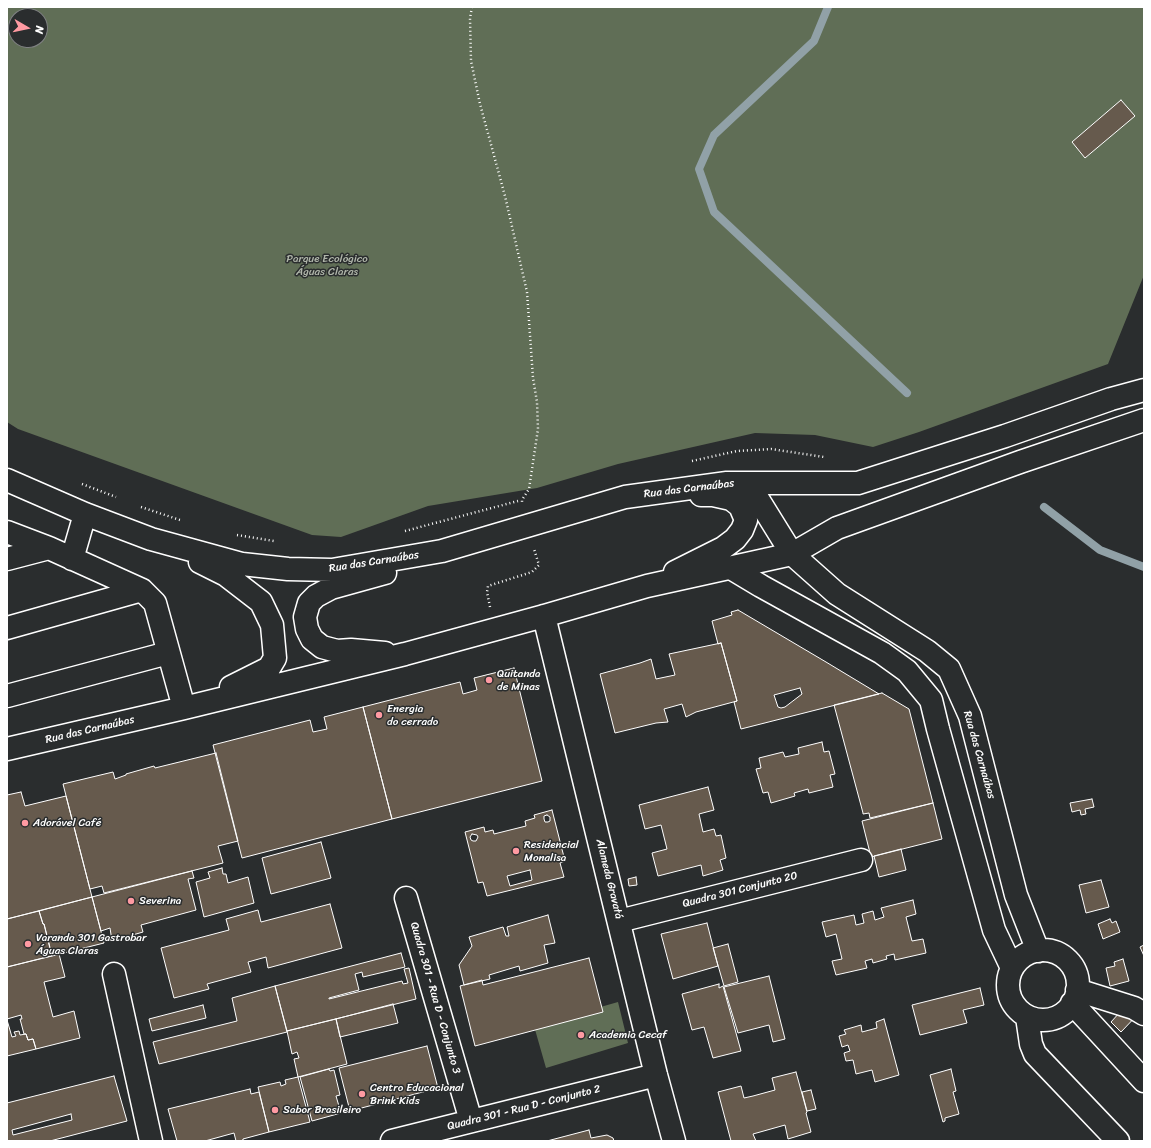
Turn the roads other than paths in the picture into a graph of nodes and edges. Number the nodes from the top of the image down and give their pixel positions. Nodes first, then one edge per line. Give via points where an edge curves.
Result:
1 (1144, 390) edge
2 (1144, 420) edge
3 (7, 480) edge
4 (748, 483) junction
5 (625, 497) junction
6 (85, 514) junction
7 (7, 532) edge
8 (151, 539) junction
9 (49, 548) junction
10 (442, 551) junction
11 (792, 554) junction
12 (7, 559) edge
13 (72, 559) junction
14 (731, 568) junction
15 (647, 586) junction
16 (142, 590) junction
17 (544, 616) junction
18 (7, 628) edge
19 (168, 653) junction
20 (405, 654) junction
21 (7, 696) edge
22 (190, 706) junction
23 (7, 749) edge
24 (861, 860) dead end
25 (406, 898) dead end
26 (619, 921) junction
27 (1038, 951) junction
28 (1012, 968) junction
29 (114, 974) dead end
30 (1075, 997) junction
31 (1144, 1014) edge
32 (1027, 1017) junction
33 (656, 1075) junction
34 (1144, 1081) edge
35 (470, 1121) junction
36 (151, 1141) edge
37 (392, 1141) edge
38 (674, 1141) edge
39 (1118, 1141) edge

1 - 4 street, Rua das Carnaúbas via 858,483
2 - 11 street via 837,528
3 - 6 street, Rua das Carnaúbas
4 - 5 street, Rua das Carnaúbas via 728,483
4 - 11 street
5 - 10 street, Rua das Carnaúbas
5 - 15 street via 713,495 731,498 740,506 746,520 735,539 722,548
6 - 8 street, Rua das Carnaúbas
6 - 13 street
7 - 9 street
8 - 10 street, Rua das Carnaúbas via 242,564 288,569 332,570
8 - 22 street via 226,575 261,602 272,625 275,658 269,668
9 - 12 street
9 - 13 street
10 - 20 street via 403,568 331,588 309,603 305,617 307,629 312,639 322,647 337,651
11 - 14 street, Rua das Carnaúbas
11 - 27 street, Rua das Carnaúbas via 837,594 927,651 949,669 970,716 1016,895
13 - 16 street
14 - 15 street, Rua das Carnaúbas
14 - 28 street via 882,653 907,671 931,700 994,930
15 - 17 street, Rua das Carnaúbas
16 - 18 street
16 - 19 street via 155,603
17 - 20 street, Rua das Carnaúbas
17 - 26 street, Alameda Gravatá
19 - 21 street
19 - 22 street
20 - 22 street, Rua das Carnaúbas
22 - 23 street, Rua das Carnaúbas
24 - 26 street, Quadra 301 Conjunto 20
25 - 35 street, Quadra 301 - Rua D - Conjunto 3
26 - 33 street, Alameda Gravatá
27 - 28 street via 1023,956
27 - 30 street via 1051,951 1063,957 1071,966 1076,977
28 - 32 street via 1008,982 1009,996 1016,1008
29 - 36 street
30 - 31 street via 1134,1008
30 - 32 street via 1066,1012 1055,1018 1041,1021
30 - 34 street
32 - 39 street via 1035,1054
33 - 35 street, Quadra 301 - Rua D - Conjunto 2
33 - 38 street, Alameda Gravatá
35 - 37 street, Quadra 301 - Rua D - Conjunto 2

